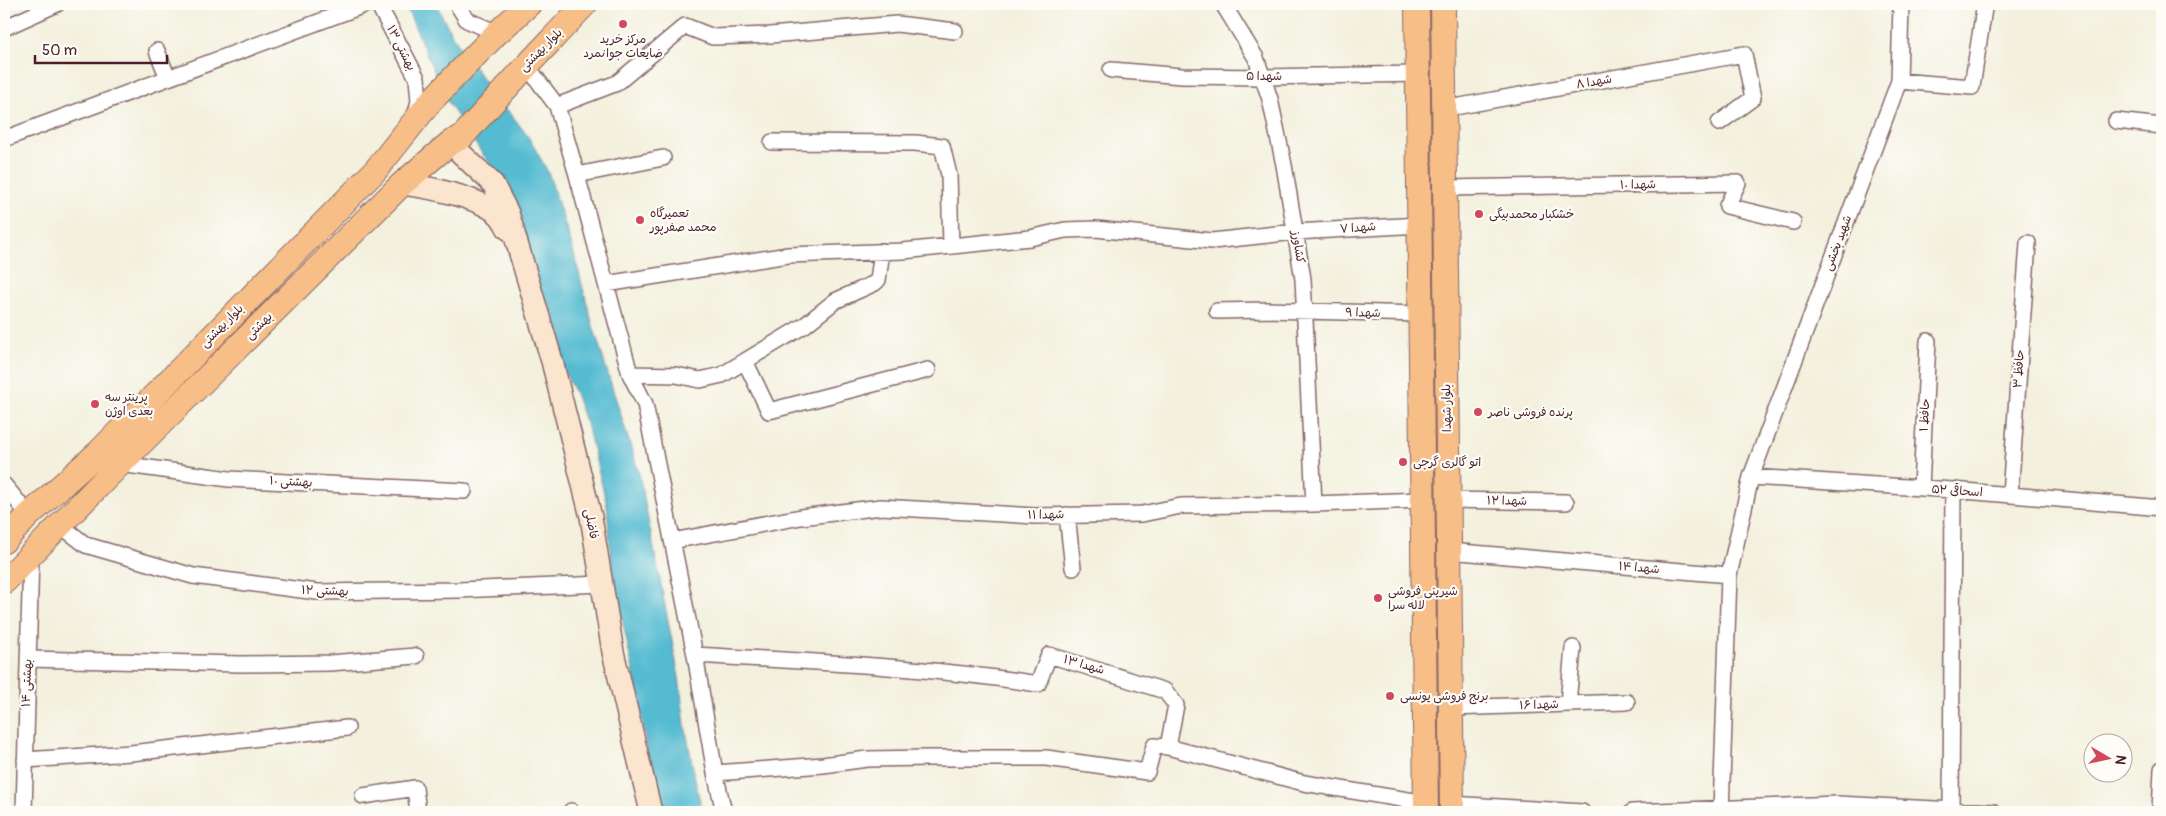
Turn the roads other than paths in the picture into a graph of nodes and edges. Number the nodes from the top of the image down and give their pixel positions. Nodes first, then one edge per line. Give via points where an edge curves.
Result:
1 (56, 4) edge
2 (367, 4) edge
3 (378, 4) edge
4 (457, 4) edge
5 (529, 4) edge
6 (585, 4) edge
7 (1224, 4) edge
8 (1417, 4) edge
9 (1443, 4) edge
10 (1901, 4) edge
11 (1984, 9) dead end
12 (4, 28) edge
13 (955, 31) dead end
14 (492, 38) junction
15 (157, 51) dead end
16 (522, 70) junction
17 (1111, 70) dead end
18 (1418, 74) junction
19 (1263, 77) junction
20 (168, 78) junction
21 (1899, 81) junction
22 (557, 106) junction
23 (1444, 109) junction
24 (2116, 121) dead end
25 (1719, 123) dead end
26 (413, 124) junction
27 (2162, 126) edge
28 (4, 139) edge
29 (456, 140) junction
30 (772, 142) dead end
31 (663, 158) dead end
32 (577, 175) junction
33 (402, 184) junction
34 (1445, 188) junction
35 (1793, 222) dead end
36 (1420, 225) junction
37 (1296, 232) junction
38 (516, 240) junction
39 (2028, 243) dead end
40 (951, 246) junction
41 (882, 251) junction
42 (606, 284) junction
43 (1217, 311) dead end
44 (1305, 312) junction
45 (1420, 314) junction
46 (1928, 341) dead end
47 (745, 361) junction
48 (928, 370) dead end
49 (630, 374) junction
50 (120, 464) junction
51 (1751, 477) junction
52 (4, 485) edge
53 (1921, 488) junction
54 (1953, 490) junction
55 (464, 491) dead end
56 (2010, 495) junction
57 (1422, 500) junction
58 (1448, 500) junction
59 (1566, 502) dead end
60 (1314, 504) junction
61 (2162, 508) edge
62 (1066, 514) junction
63 (29, 515) junction
64 (60, 525) junction
65 (4, 541) edge
66 (672, 541) junction
67 (1449, 551) junction
68 (31, 554) junction
69 (1074, 568) dead end
70 (1729, 575) junction
71 (4, 582) edge
72 (602, 584) junction
73 (1573, 648) dead end
74 (696, 654) junction
75 (416, 656) dead end
76 (28, 659) junction
77 (1627, 702) dead end
78 (1568, 704) junction
79 (1450, 708) junction
80 (348, 728) dead end
81 (1168, 748) junction
82 (25, 760) junction
83 (2162, 770) edge
84 (715, 774) junction
85 (363, 796) dead end
86 (1426, 808) edge
87 (1451, 808) edge
88 (1721, 810) edge
89 (1951, 811) junction
90 (24, 812) edge
91 (418, 812) edge
92 (650, 812) edge
93 (724, 812) edge
94 (1582, 812) edge
95 (1632, 812) edge
96 (1994, 812) edge
97 (2160, 812) edge

1 - 12 street
2 - 20 street
3 - 26 street, بهشتی ۱۳ via 417,78 418,101
4 - 14 street via 467,20
5 - 14 main road
6 - 16 main road, بلوار بهشتی
7 - 19 street, کشاورز via 1256,58
8 - 18 main road, بلوار شهدا
9 - 23 main road, بلوار شهدا
10 - 21 street, شهید بخشی
11 - 21 street via 1972,87
13 - 22 street via 897,24 714,37 685,26 617,83
14 - 26 main road, بلوار بهشتی
15 - 20 street
16 - 22 street
16 - 29 main road, بهشتی
17 - 19 street, شهدا ۵ via 1182,76
18 - 19 street, شهدا ۵
18 - 36 main road, بلوار شهدا
19 - 37 street, کشاورز
20 - 28 street
21 - 51 street, شهید بخشی
22 - 32 street
23 - 25 street, شهدا ۸ via 1744,54 1753,98
23 - 34 main road, بلوار شهدا
24 - 27 street
26 - 63 main road, بلوار بهشتی via 375,171 98,453
29 - 33 main road, بهشتی
29 - 38 main road, فاضلی via 493,184 508,213
30 - 40 street via 942,146 949,175
31 - 32 street
32 - 42 street
33 - 38 main road, فاضلی via 478,203 499,216
33 - 50 main road, بهشتی
34 - 35 street, شهدا ۱۰ via 1738,183 1727,206
34 - 58 main road, بلوار شهدا
36 - 37 street, شهدا ۷
36 - 45 main road, بلوار شهدا
37 - 40 street, شهدا ۷ via 1212,241 1096,229 1065,230 1030,238
37 - 44 street, کشاورز
38 - 72 main road, فاضلی via 552,361 591,517
39 - 56 street, حافظ ۳
40 - 41 street, شهدا ۷
41 - 42 street, شهدا ۷ via 788,255
41 - 47 street via 875,284 835,301 805,325
42 - 49 street
43 - 44 street, شهدا ۹
44 - 45 street, شهدا ۹
44 - 60 street, کشاورز
45 - 57 main road, بلوار شهدا
46 - 53 street, حافظ ۱
47 - 48 street via 769,410
47 - 49 street via 722,375 700,380 676,375
49 - 66 street via 645,404
50 - 55 street, بهشتی ۱۰ via 229,479
50 - 64 main road, بهشتی
51 - 53 street, اسحاقی ۵۲
51 - 70 street
52 - 63 street
53 - 54 street, اسحاقی ۵۲
54 - 56 street, اسحاقی ۵۲
54 - 89 street
56 - 61 street, اسحاقی ۵۲
57 - 60 street, شهدا ۱۱
57 - 86 main road, بلوار شهدا
58 - 59 street, شهدا ۱۲
58 - 67 main road, بلوار شهدا
60 - 62 street, شهدا ۱۱ via 1181,506 1142,514
62 - 66 street, شهدا ۱۱ via 1036,516 881,507 801,517
62 - 69 street
63 - 65 main road, بلوار بهشتی
64 - 68 main road, بهشتی
64 - 72 street, بهشتی ۱۲ via 86,545 193,576 317,592
66 - 74 street
67 - 70 street, شهدا ۱۴
67 - 79 main road, بلوار شهدا
68 - 71 main road, بهشتی
68 - 76 street, بهشتی ۱۴
70 - 88 street
72 - 92 main road, فاضلی via 613,652
73 - 78 street
74 - 81 street, شهدا ۱۳ via 898,668 1038,684 1049,655 1165,691 1176,705
74 - 84 street
75 - 76 street via 330,663 240,664
76 - 82 street, بهشتی ۱۴
77 - 78 street, شهدا ۱۶
78 - 79 street, شهدا ۱۶
79 - 87 main road, بلوار شهدا
80 - 82 street via 131,753
81 - 84 street via 1154,746 1147,772 1046,758 928,758 867,759
81 - 86 street via 1304,783
82 - 90 street, بهشتی ۱۴
83 - 97 street
84 - 93 street
85 - 91 street via 415,788
87 - 94 street
88 - 89 street via 1837,804
88 - 95 street
89 - 96 street

